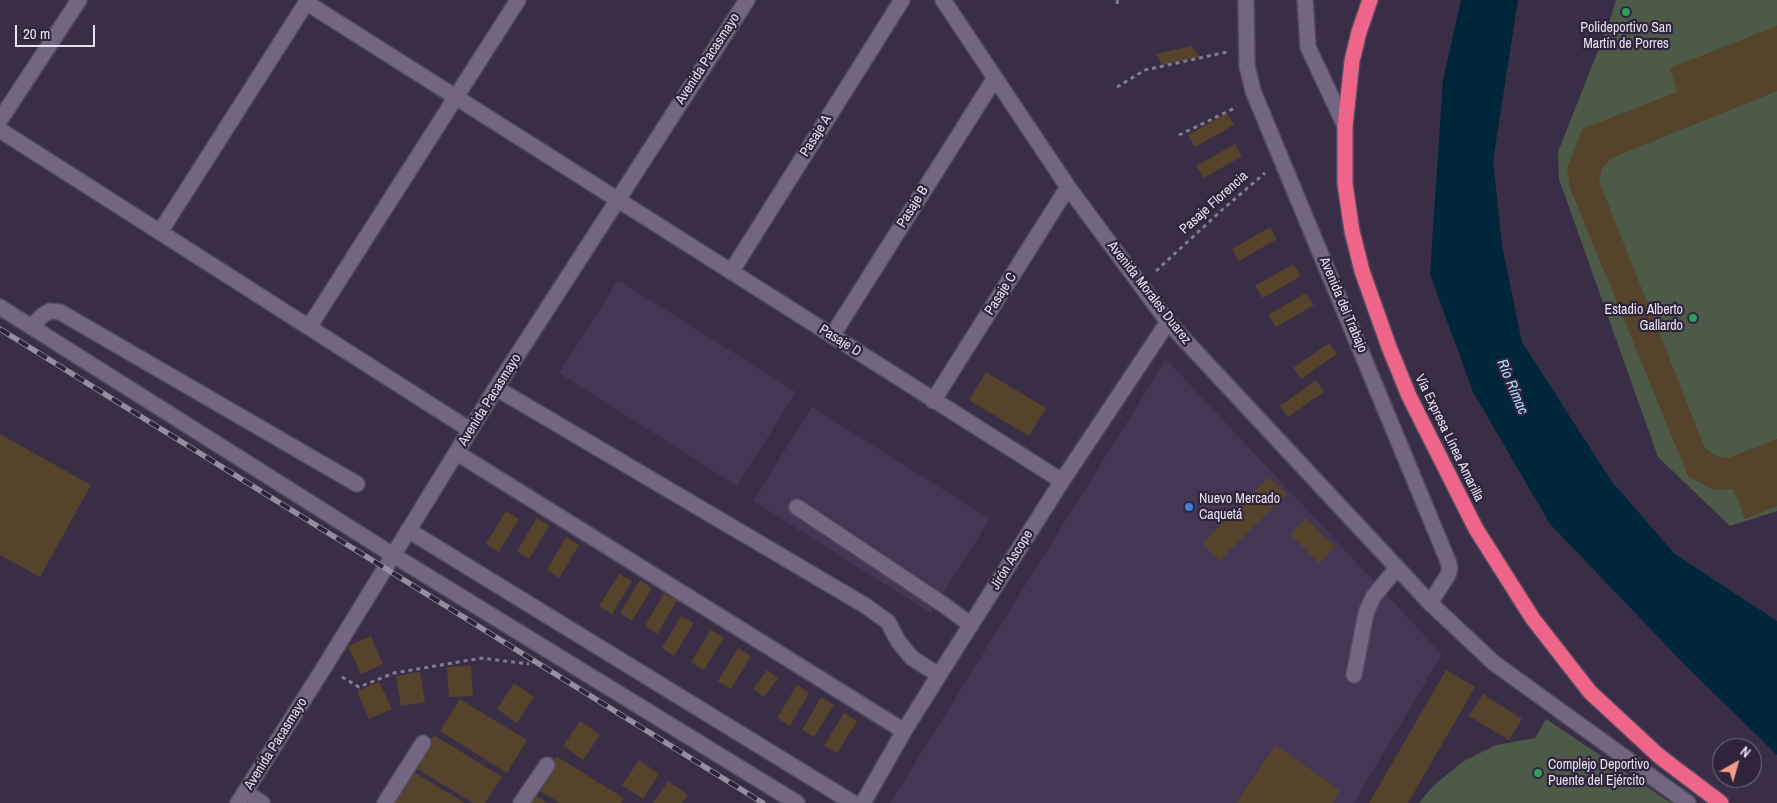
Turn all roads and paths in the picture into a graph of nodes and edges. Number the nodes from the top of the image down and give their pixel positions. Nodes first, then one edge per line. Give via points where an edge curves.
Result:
1 (79, 0) edge
2 (518, 0) edge
3 (746, 0) edge
4 (902, 0) edge
5 (944, 0) edge
6 (1118, 0) edge
7 (1246, 0) edge
8 (1305, 0) edge
9 (1370, 0) edge
10 (308, 1) edge
11 (1118, 7) dead end
12 (1246, 48) junction
13 (994, 78) junction
14 (1117, 87) dead end
15 (455, 98) junction
16 (1256, 98) junction
17 (0, 120) edge
18 (1345, 126) junction
19 (0, 130) edge
20 (1179, 135) dead end
21 (1280, 159) junction
22 (1068, 187) junction
23 (618, 200) junction
24 (160, 232) junction
25 (1163, 265) dead end
26 (730, 272) junction
27 (0, 307) edge
28 (1168, 322) junction
29 (31, 327) junction
30 (309, 327) junction
31 (832, 336) junction
32 (496, 388) junction
33 (934, 401) junction
34 (470, 430) junction
35 (456, 453) junction
36 (1062, 482) junction
37 (357, 484) dead end
38 (797, 507) dead end
39 (408, 530) junction
40 (392, 555) junction
41 (1397, 568) junction
42 (1430, 603) junction
43 (971, 625) junction
44 (550, 653) junction
45 (325, 666) junction
46 (939, 675) junction
47 (1354, 675) dead end
48 (904, 731) junction
49 (423, 743) dead end
50 (546, 765) dead end
51 (241, 798) edge
52 (262, 803) edge
53 (385, 803) edge
54 (521, 803) edge
55 (797, 803) edge
56 (853, 803) edge
57 (863, 803) edge
58 (1688, 803) edge
59 (1721, 803) edge

1 - 17 street
2 - 15 street
3 - 23 street, Avenida Pacasmayo
4 - 26 street, Pasaje A
5 - 13 street, Avenida Morales Duarez
6 - 11 path
7 - 12 street, Avenida del Trabajo
8 - 18 street via 1308,47
9 - 18 highway, Vía Expresa Línea Amarilla via 1358,32 1352,62
10 - 15 street, Pasaje D
10 - 24 street
12 - 14 path via 1145,70
12 - 16 street, Avenida del Trabajo via 1247,66
13 - 22 street, Avenida Morales Duarez
13 - 31 street, Pasaje B
15 - 23 street, Pasaje D
15 - 30 street
16 - 20 path
16 - 21 street, Avenida del Trabajo
18 - 59 highway, Vía Expresa Línea Amarilla via 1345,184 1362,270 1409,396 1476,528 1533,619 1590,692 1659,756
19 - 24 street
21 - 25 path, Pasaje Florencia
21 - 42 street, Avenida del Trabajo via 1448,561 1448,575
22 - 28 street, Avenida Morales Duarez
22 - 33 street, Pasaje C
23 - 26 street, Pasaje D
23 - 32 street, Avenida Pacasmayo
24 - 30 street
26 - 31 street, Pasaje D
27 - 29 street
28 - 36 street, Jirón Ascope
28 - 41 street, Avenida Morales Duarez
29 - 37 street via 50,311 60,312
29 - 40 street
30 - 34 street
31 - 33 street, Pasaje D
32 - 34 street, Avenida Pacasmayo
32 - 46 street via 866,606 888,622 912,658
33 - 36 street, Pasaje D
34 - 35 street, Avenida Pacasmayo
35 - 39 street, Avenida Pacasmayo
35 - 48 street
36 - 43 street, Jirón Ascope
38 - 43 street
39 - 40 street, Avenida Pacasmayo
39 - 56 street
40 - 44 street
40 - 45 street, Avenida Pacasmayo
41 - 42 street, Avenida Morales Duarez
41 - 47 street via 1373,596 1366,613
42 - 58 street, Avenida Morales Duarez via 1494,663
43 - 46 street, Jirón Ascope
44 - 45 path via 544,666 482,658 394,673 359,687
44 - 55 street
45 - 51 street, Avenida Pacasmayo
46 - 48 street, Jirón Ascope
48 - 57 street, Jirón Ascope
49 - 53 street
50 - 54 street
51 - 52 street

